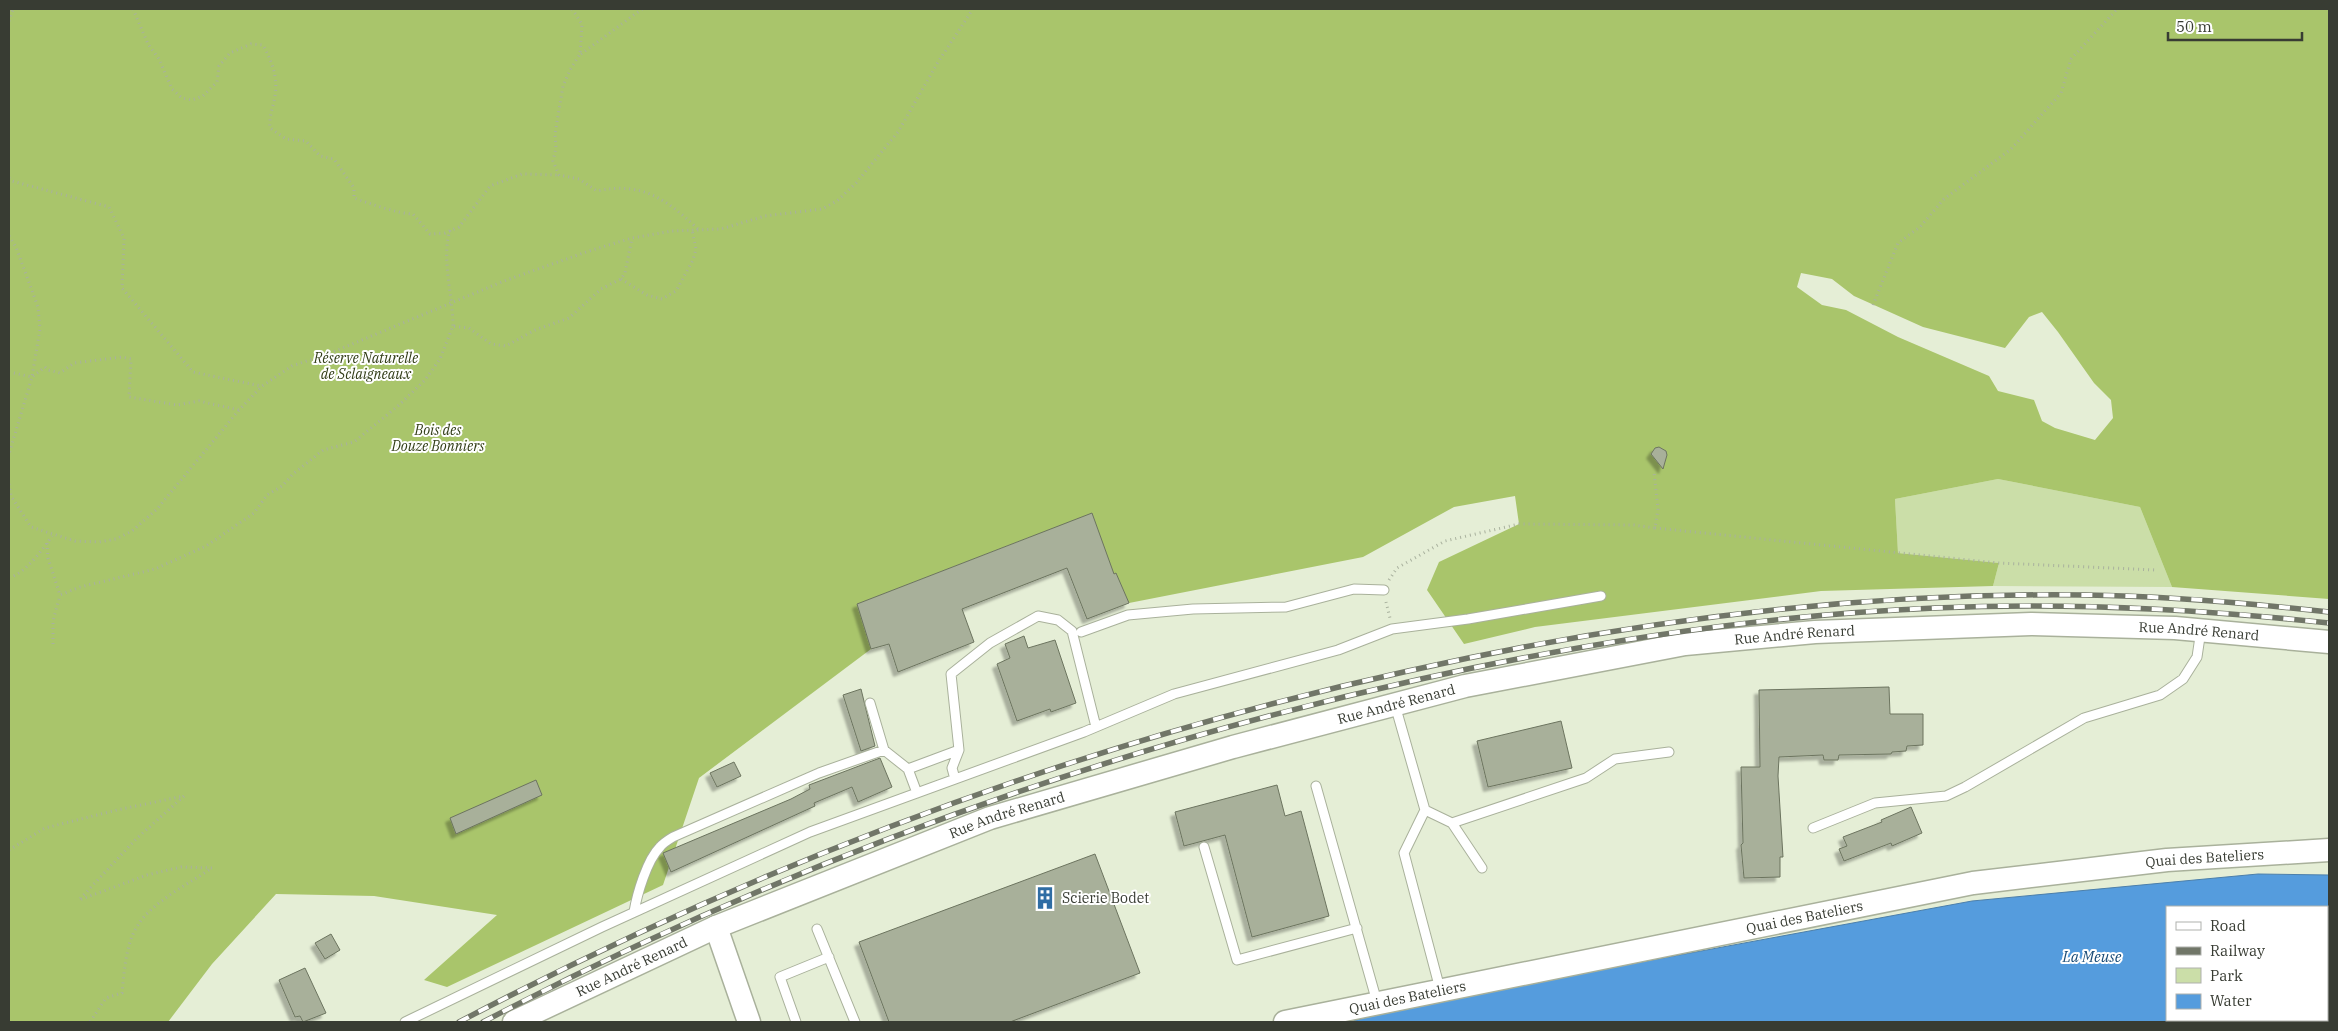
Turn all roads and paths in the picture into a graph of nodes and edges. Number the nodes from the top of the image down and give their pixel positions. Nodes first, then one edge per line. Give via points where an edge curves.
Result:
1 (13, 9) edge
2 (133, 9) edge
3 (572, 9) edge
4 (642, 9) edge
5 (973, 9) edge
6 (2117, 9) edge
7 (9, 21) edge
8 (580, 54) junction
9 (559, 175) junction
10 (9, 178) edge
11 (450, 230) junction
12 (692, 230) junction
13 (700, 230) junction
14 (9, 236) edge
15 (632, 238) junction
16 (621, 279) junction
17 (453, 304) junction
18 (1873, 305) dead end
19 (453, 326) junction
20 (9, 372) edge
21 (32, 377) junction
22 (262, 386) junction
23 (239, 410) junction
24 (9, 454) edge
25 (1654, 472) dead end
26 (9, 484) edge
27 (1655, 528) junction
28 (52, 536) junction
29 (47, 543) junction
30 (2156, 570) dead end
31 (9, 577) edge
32 (1384, 590) junction
33 (60, 595) junction
34 (1601, 596) dead end
35 (1392, 629) junction
36 (2201, 630) junction
37 (1081, 632) dead end
38 (2329, 642) edge
39 (53, 644) dead end
40 (870, 703) dead end
41 (1395, 704) junction
42 (1096, 727) junction
43 (884, 750) junction
44 (959, 750) junction
45 (1668, 752) dead end
46 (908, 769) junction
47 (955, 779) junction
48 (1316, 786) dead end
49 (917, 793) junction
50 (1425, 810) junction
51 (1452, 823) junction
52 (1813, 828) dead end
53 (1204, 847) dead end
54 (9, 850) edge
55 (2329, 850) edge
56 (1482, 868) dead end
57 (634, 912) junction
58 (716, 927) junction
59 (1357, 928) junction
60 (817, 929) dead end
61 (828, 957) junction
62 (1440, 989) junction
63 (1377, 1003) junction
64 (90, 1022) edge
65 (405, 1022) edge
66 (514, 1022) edge
67 (749, 1022) edge
68 (796, 1022) edge
69 (855, 1022) edge
70 (1285, 1022) edge

1 - 7 path
2 - 11 path via 172,89 182,98 192,100 203,96 218,82 219,66 230,54 251,44 263,45 275,67 277,90 270,128 286,138 306,141 320,156 334,159 354,188 354,198 403,214 413,214 430,234
3 - 8 path via 582,24
4 - 8 path
5 - 13 path via 898,132 837,201 822,209 765,216 721,229
6 - 18 path via 2071,59 2061,94 2011,149 1944,199 1920,227 1898,243
8 - 9 path via 563,86 553,161
9 - 11 path via 522,174 490,186 459,227
9 - 13 path via 579,178 597,191 616,187 653,194
10 - 22 path via 109,207 124,238 122,288 192,372
11 - 17 path via 446,257
12 - 13 path
12 - 15 path
12 - 16 path via 696,249 685,278 676,291 662,299 647,295
14 - 21 path via 38,307 40,329
15 - 16 path
15 - 17 path via 504,281
16 - 19 path via 601,288 569,318 535,330 506,346 491,344 468,328
17 - 19 path
17 - 22 path via 292,366
19 - 33 path via 440,359 425,380 398,406 354,442 323,450 267,495 254,513 206,546 155,569
20 - 21 path
21 - 23 path via 45,367 60,372 74,363 122,357 131,359 129,398 177,405 199,401
21 - 24 path
22 - 23 path
23 - 28 path via 157,509 132,531 116,539 99,542
25 - 27 path via 1658,509
26 - 28 path via 11,496 31,527
27 - 30 path via 2000,563
27 - 32 path via 1519,524 1445,541 1397,568
28 - 29 path
29 - 31 path via 15,577
29 - 33 path via 48,558
32 - 35 path
32 - 37 lane via 1354,589 1286,607 1193,609 1128,615
33 - 39 path via 53,621
34 - 35 lane
35 - 42 lane via 1338,650 1174,694
36 - 38 street, Rue André Renard
36 - 41 street, Rue André Renard via 2031,624 1815,632 1694,643 1465,686
36 - 52 lane via 2197,657 2183,678 2160,695 2084,718 1946,796 1876,803
40 - 43 lane
41 - 50 lane
41 - 58 street, Rue André Renard via 1233,747 990,818
42 - 44 lane via 1072,631 1058,620 1038,616 990,643 951,674
42 - 47 lane
43 - 46 lane
43 - 57 lane via 819,772 672,837 659,847 647,869
44 - 46 lane
44 - 47 lane via 952,768
45 - 51 lane via 1615,759 1586,778
46 - 49 lane
47 - 49 lane
48 - 59 lane
49 - 57 lane via 810,832
50 - 51 lane
50 - 62 lane via 1404,853
51 - 56 lane
53 - 59 lane via 1237,960
54 - 64 path via 45,828 184,796 136,839 79,900 147,875 181,867 212,868 156,906 137,925 126,960 122,993 106,998
55 - 62 street, Quai des Bateliers via 2167,860 1973,883
57 - 65 lane
58 - 66 street, Rue André Renard
58 - 67 street
59 - 63 lane
60 - 61 lane
61 - 68 lane via 780,977
61 - 69 lane
62 - 63 street, Quai des Bateliers
63 - 70 street, Quai des Bateliers

